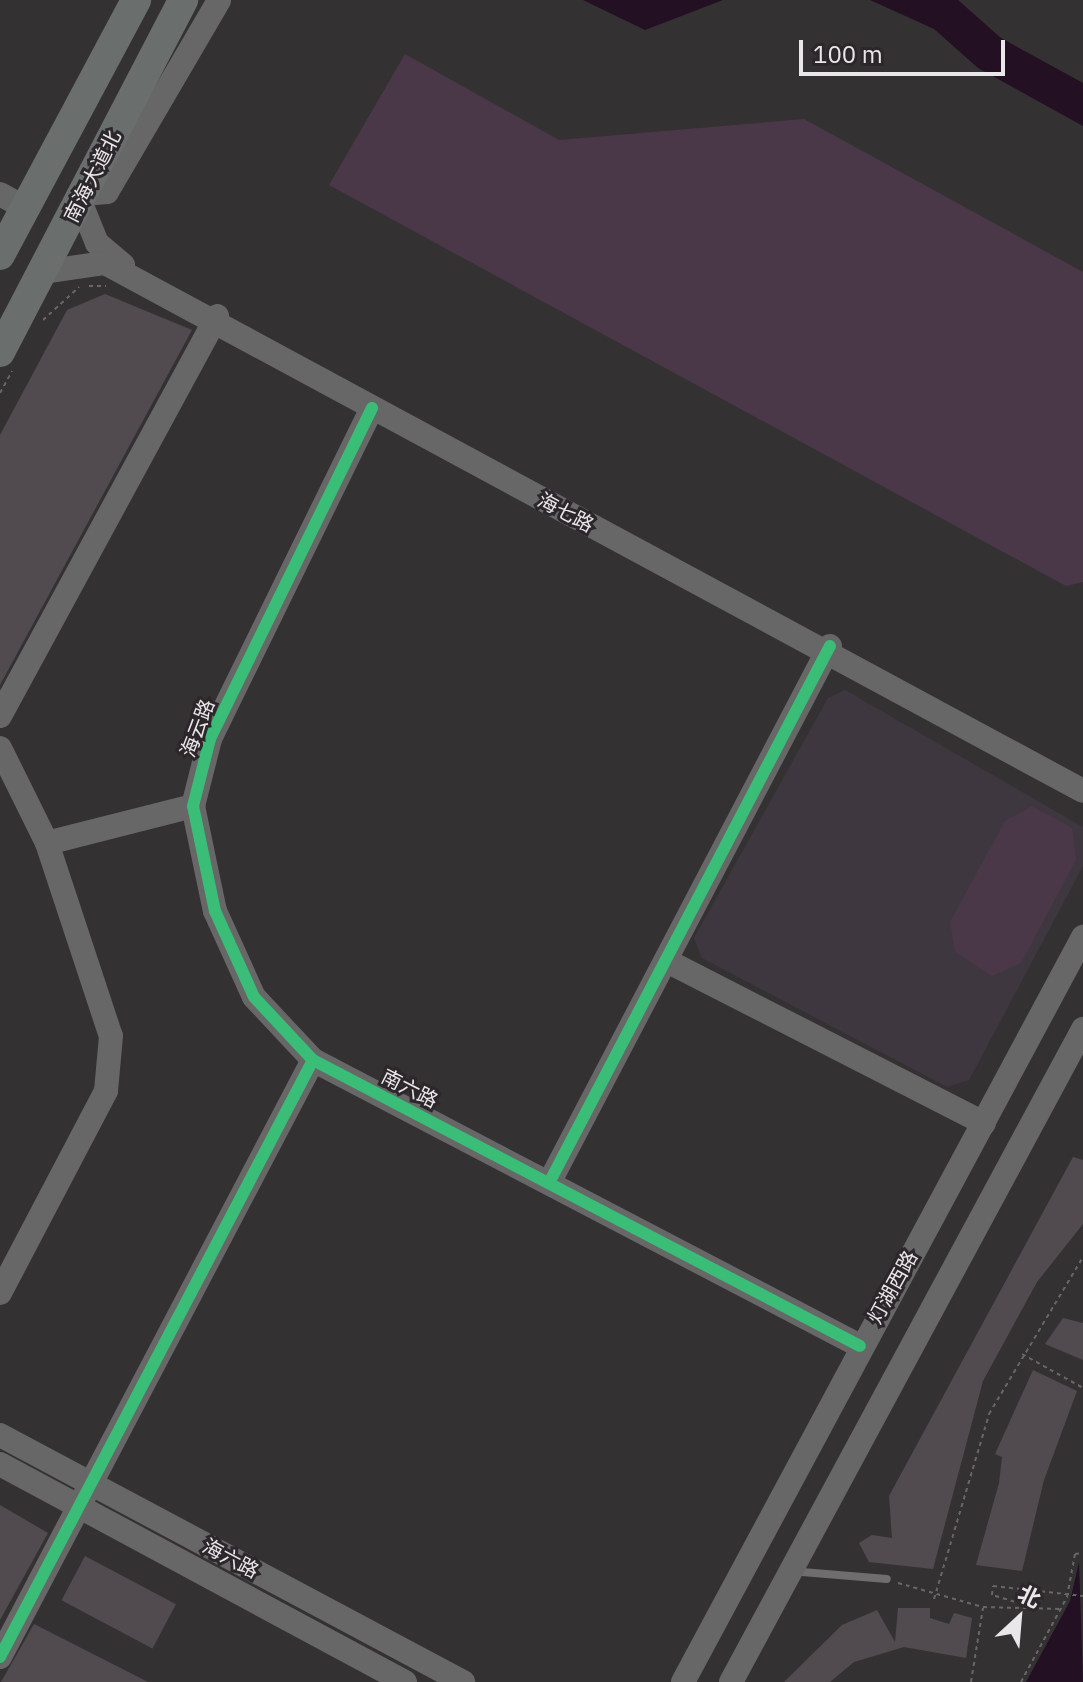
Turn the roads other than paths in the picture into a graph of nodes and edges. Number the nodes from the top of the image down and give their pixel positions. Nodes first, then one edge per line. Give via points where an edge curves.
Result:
1 (136, 0) edge
2 (183, 0) edge
3 (219, 0) edge
4 (82, 198) junction
5 (11, 207) edge
6 (0, 255) edge
7 (42, 272) junction
8 (216, 319) junction
9 (0, 352) edge
10 (372, 408) junction
11 (828, 648) junction
12 (0, 716) edge
13 (0, 748) edge
14 (1083, 782) edge
15 (1083, 791) edge
16 (193, 806) junction
17 (47, 843) junction
18 (1083, 937) edge
19 (667, 961) junction
20 (1083, 1029) edge
21 (313, 1060) junction
22 (984, 1123) junction
23 (549, 1183) junction
24 (0, 1293) edge
25 (860, 1346) junction
26 (0, 1435) edge
27 (0, 1464) edge
28 (91, 1484) junction
29 (79, 1506) junction
30 (802, 1572) dead end
31 (887, 1579) road end
32 (0, 1657) edge
33 (405, 1682) edge
34 (463, 1682) edge
35 (683, 1682) edge
36 (731, 1682) edge

1 - 5 highway
2 - 4 highway, 南海大道北
3 - 4 main road via 107,192
4 - 7 highway, 南海大道北
4 - 8 main road, 海七路 via 110,259
5 - 6 highway
7 - 8 main road, 海七路 via 105,263
7 - 9 highway, 南海大道北
8 - 10 main road, 海七路
8 - 11 main road, 海七路
8 - 12 main road
10 - 11 main road, 海七路
10 - 16 main road, 海云路 via 210,739
11 - 14 main road, 海七路
11 - 15 main road, 海七路
11 - 19 main road
13 - 17 main road
16 - 17 main road
16 - 21 main road, 海云路 via 215,911 254,997
17 - 24 main road via 111,1036 106,1091
18 - 22 main road, 灯湖西路
19 - 22 main road
19 - 23 main road
20 - 36 main road
21 - 23 main road, 南六路
21 - 28 main road
22 - 25 main road, 灯湖西路
23 - 25 main road, 南六路
25 - 35 main road, 灯湖西路
26 - 28 main road, 海六路
27 - 29 main road, 海六路
28 - 29 main road
28 - 34 main road, 海六路
29 - 32 main road
29 - 33 main road, 海六路
30 - 31 lane

